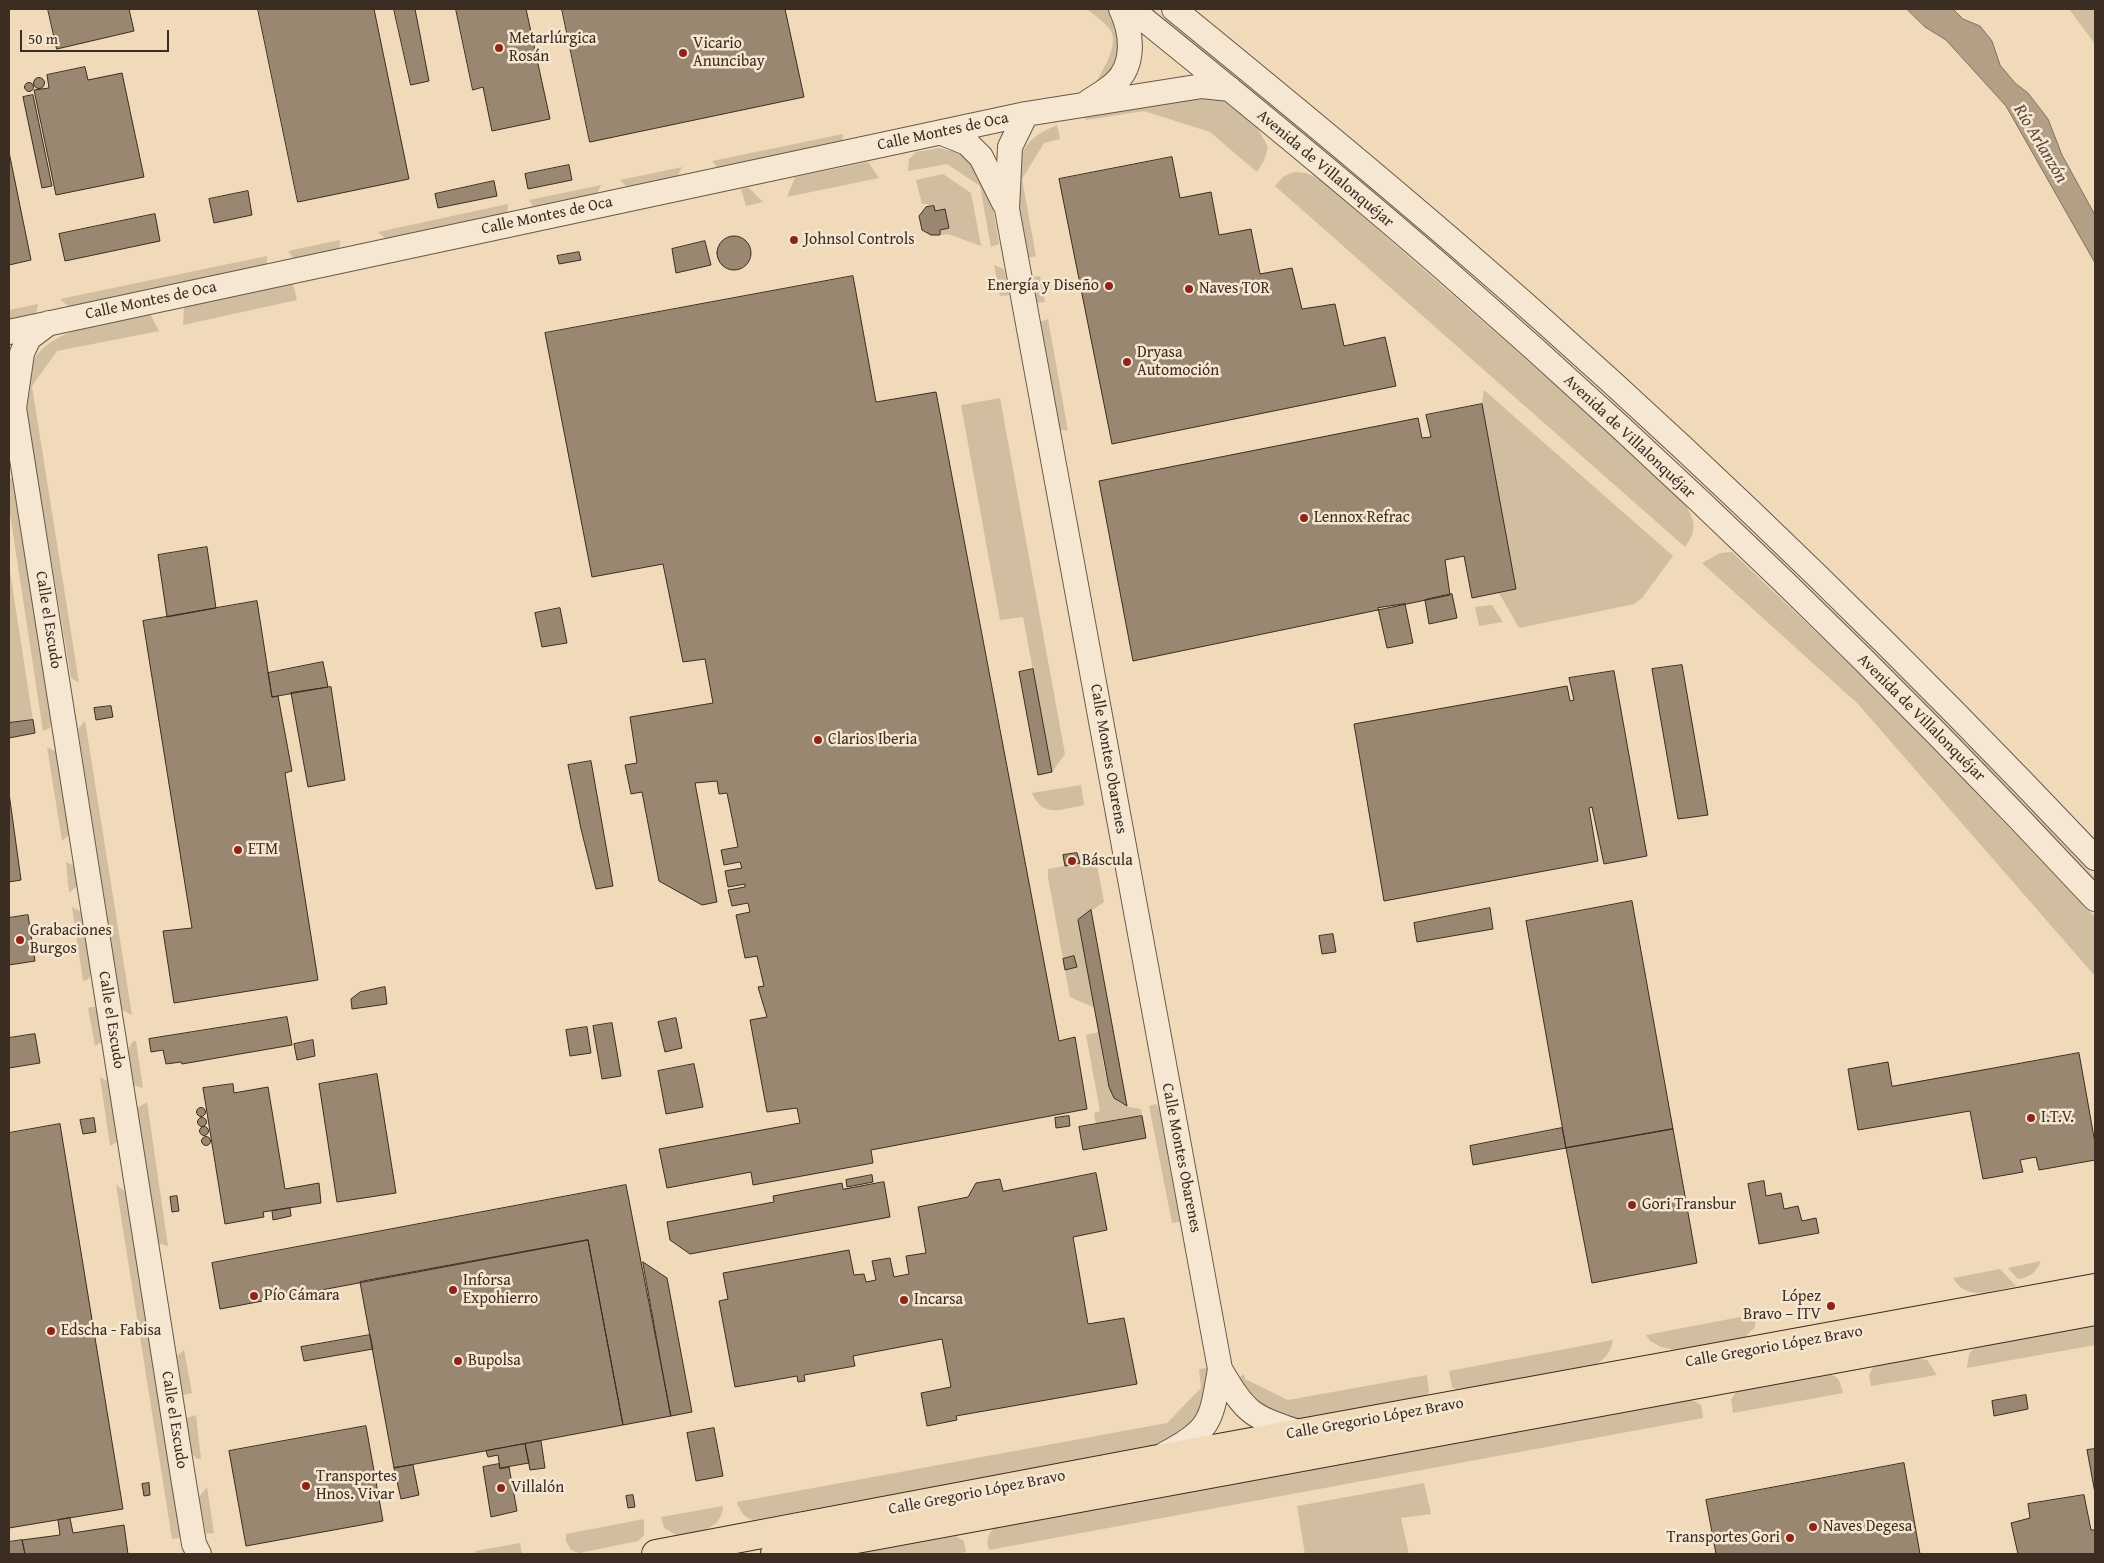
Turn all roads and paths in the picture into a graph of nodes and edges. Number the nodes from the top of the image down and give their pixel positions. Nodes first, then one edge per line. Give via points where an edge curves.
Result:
1 (1121, 9) edge
2 (1131, 9) edge
3 (1174, 9) edge
4 (1230, 89) junction
5 (1086, 104) junction
6 (1026, 114) junction
7 (942, 133) junction
8 (1007, 209) junction
9 (49, 323) junction
10 (9, 332) edge
11 (11, 404) edge
12 (2095, 858) edge
13 (2095, 899) edge
14 (2095, 1288) edge
15 (2095, 1311) edge
16 (1220, 1369) junction
17 (1300, 1433) junction
18 (1153, 1460) junction
19 (195, 1551) edge
20 (656, 1554) edge
21 (775, 1554) edge

1 - 5 street, Calle Montes de Oca via 1130,33 1126,68 1114,84
2 - 4 street, Avenida de Villalonquéjar
3 - 12 street, Avenida de Villalonquéjar via 1350,154 1587,360 1743,504 1879,636
4 - 5 street, Calle Montes de Oca via 1202,86
4 - 13 street, Avenida de Villalonquéjar via 1449,274 1723,523 1904,699
5 - 6 street, Calle Montes de Oca
6 - 7 street, Calle Montes de Oca
6 - 8 street, Calle Montes Obarenes via 1010,148
7 - 8 street, Calle Montes Obarenes via 967,143 981,157
7 - 9 street, Calle Montes de Oca
8 - 16 street, Calle Montes Obarenes
9 - 10 street, Calle Montes de Oca
9 - 11 street, Calle el Escudo via 29,338 22,354
11 - 19 street, Calle el Escudo
14 - 17 main road, Calle Gregorio López Bravo
15 - 21 main road, Calle Gregorio López Bravo
16 - 17 street, Calle Montes Obarenes via 1249,1412
16 - 18 street, Calle Montes Obarenes via 1215,1397 1204,1428 1191,1441
17 - 18 main road, Calle Gregorio López Bravo
18 - 20 main road, Calle Gregorio López Bravo

